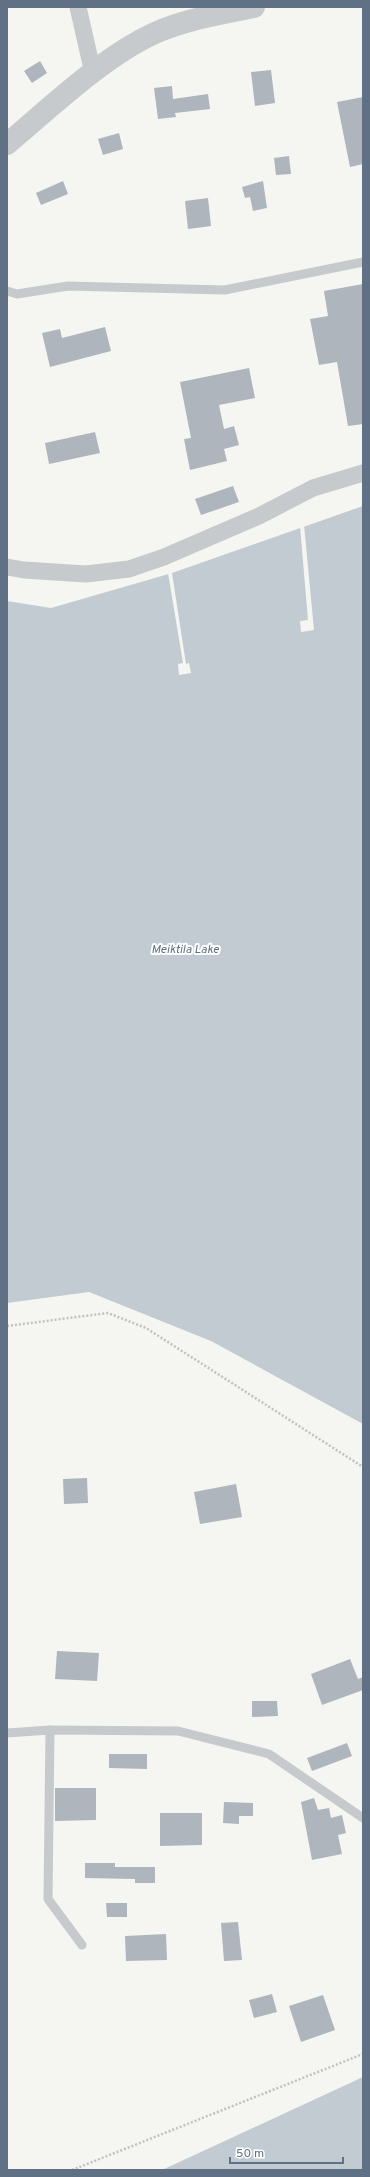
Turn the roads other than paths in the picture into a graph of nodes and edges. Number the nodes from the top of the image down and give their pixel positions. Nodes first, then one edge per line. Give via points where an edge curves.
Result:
1 (78, 7) edge
2 (254, 7) edge
3 (93, 73) junction
4 (7, 144) edge
5 (363, 262) edge
6 (7, 291) edge
7 (363, 473) edge
8 (7, 566) edge
9 (50, 1730) junction
10 (7, 1732) edge
11 (363, 1818) edge
12 (82, 1945) dead end

1 - 3 street
2 - 3 street via 201,18 156,33 137,42
3 - 4 street
5 - 6 lane via 224,290 68,286 18,294
7 - 8 street via 313,488 259,516 164,557 129,569 86,574 24,570
9 - 10 lane
9 - 11 lane via 178,1731 269,1754
9 - 12 lane via 48,1899

